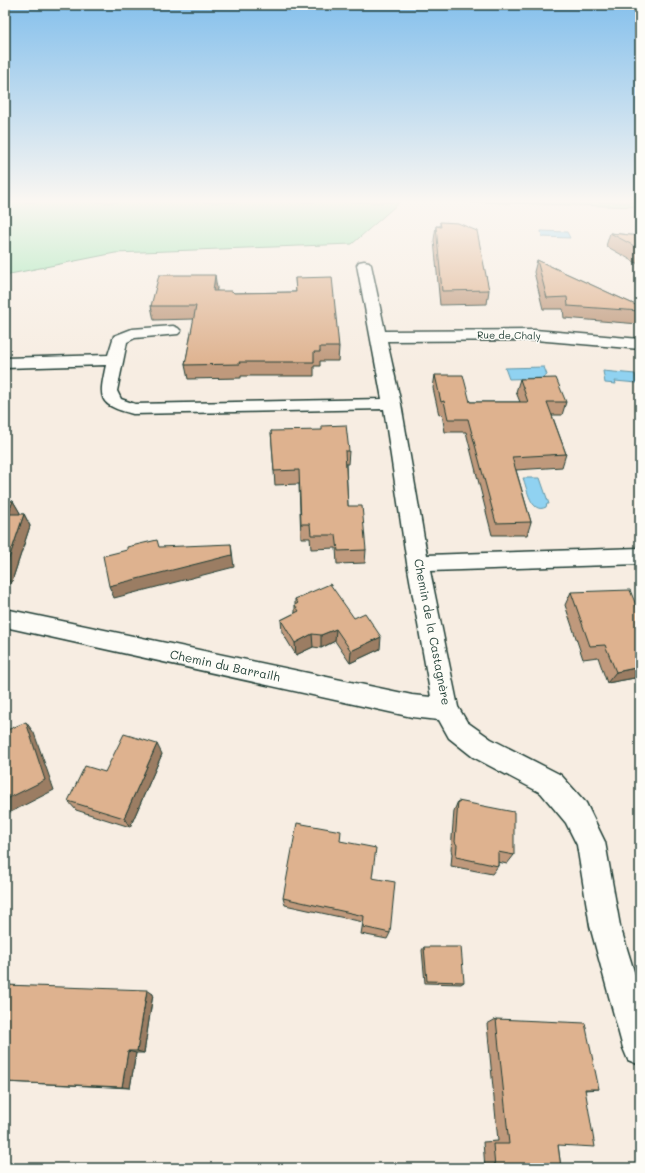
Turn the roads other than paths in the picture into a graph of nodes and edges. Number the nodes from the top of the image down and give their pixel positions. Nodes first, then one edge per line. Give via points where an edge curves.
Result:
1 (364, 265) dead end
2 (172, 331) dead end
3 (378, 336) junction
4 (640, 344) edge
5 (115, 360) junction
6 (5, 363) edge
7 (392, 404) junction
8 (640, 556) edge
9 (418, 563) junction
10 (5, 618) edge
11 (446, 710) junction
12 (640, 1048) edge

1 - 3 street, Chemin de la Castagnère
2 - 5 street via 132,334 120,339
3 - 4 street, Rue de Chaly via 535,335
3 - 7 street, Chemin de la Castagnère
5 - 6 street
5 - 7 street via 109,392 114,402 133,409
7 - 9 street, Chemin de la Castagnère
8 - 9 street
9 - 11 street, Chemin de la Castagnère
10 - 11 street, Chemin du Barrailh via 412,706
11 - 12 street, Chemin de la Castagnère via 458,730 482,748 551,784 576,813 591,842 605,926

